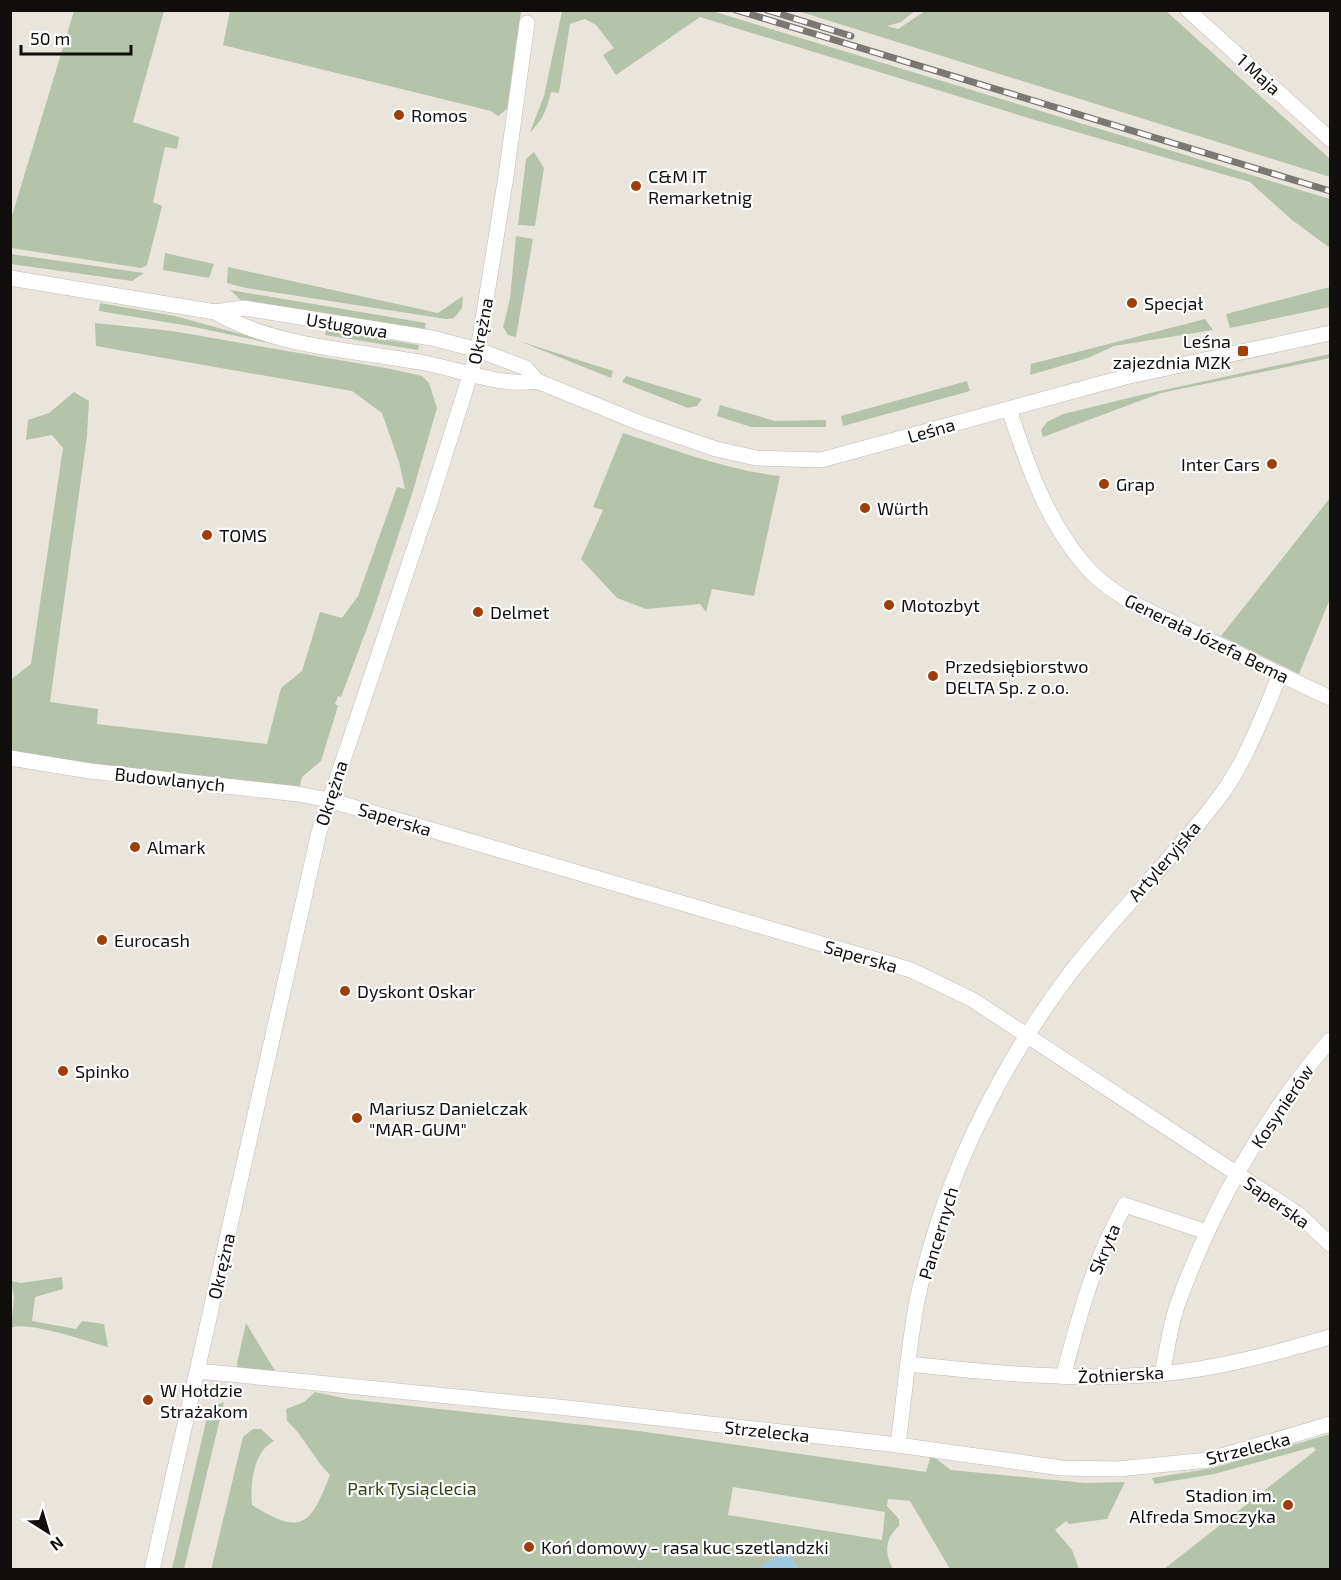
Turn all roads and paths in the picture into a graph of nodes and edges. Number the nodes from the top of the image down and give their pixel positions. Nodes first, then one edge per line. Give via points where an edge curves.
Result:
1 (1188, 10) edge
2 (527, 23) dead end
3 (1330, 139) edge
4 (10, 278) edge
5 (215, 312) junction
6 (1330, 333) edge
7 (478, 350) junction
8 (472, 375) junction
9 (537, 381) junction
10 (1010, 409) junction
11 (1280, 675) junction
12 (1330, 698) edge
13 (10, 758) edge
14 (329, 800) junction
15 (1028, 1036) junction
16 (1330, 1040) edge
17 (1237, 1175) junction
18 (1208, 1232) junction
19 (1330, 1244) edge
20 (1330, 1337) edge
21 (908, 1364) junction
22 (198, 1371) junction
23 (1162, 1374) junction
24 (1063, 1377) junction
25 (1330, 1424) edge
26 (898, 1445) junction
27 (152, 1569) edge

1 - 3 street, 1 Maja
2 - 7 street, Okrężna
4 - 5 street, Usługowa
5 - 7 street, Usługowa via 244,308 432,338
5 - 8 street, Usługowa via 240,326 301,342 426,363
6 - 10 street, Leśna via 1187,362
7 - 8 street, Okrężna
7 - 9 street, Leśna via 526,368
8 - 9 street, Leśna via 520,384
8 - 14 street, Okrężna
9 - 10 street, Leśna via 640,423 756,458 821,460
10 - 11 street, Generała Józefa Bema via 1028,466 1045,503 1061,532 1094,575 1127,599
11 - 12 street, Generała Józefa Bema
11 - 15 street, Artyleryjska via 1244,759 1216,803 1102,934
13 - 14 street, Budowlanych
14 - 15 street, Saperska via 911,970 973,1000
14 - 22 street, Okrężna via 309,870
15 - 17 street, Saperska
15 - 21 street, Pancernych via 999,1082 956,1176 917,1306
16 - 17 street, Kosynierów via 1301,1074
17 - 18 street
17 - 19 street, Saperska via 1298,1214
18 - 23 street via 1177,1305
18 - 24 street, Skryta via 1125,1205 1103,1247 1081,1308
20 - 23 street, Żołnierska via 1271,1354
21 - 24 street, Żołnierska
21 - 26 street, Pancernych
22 - 26 street, Strzelecka
22 - 27 street, Okrężna
23 - 24 street, Żołnierska
25 - 26 street, Strzelecka via 1208,1460 1118,1469 1061,1468

